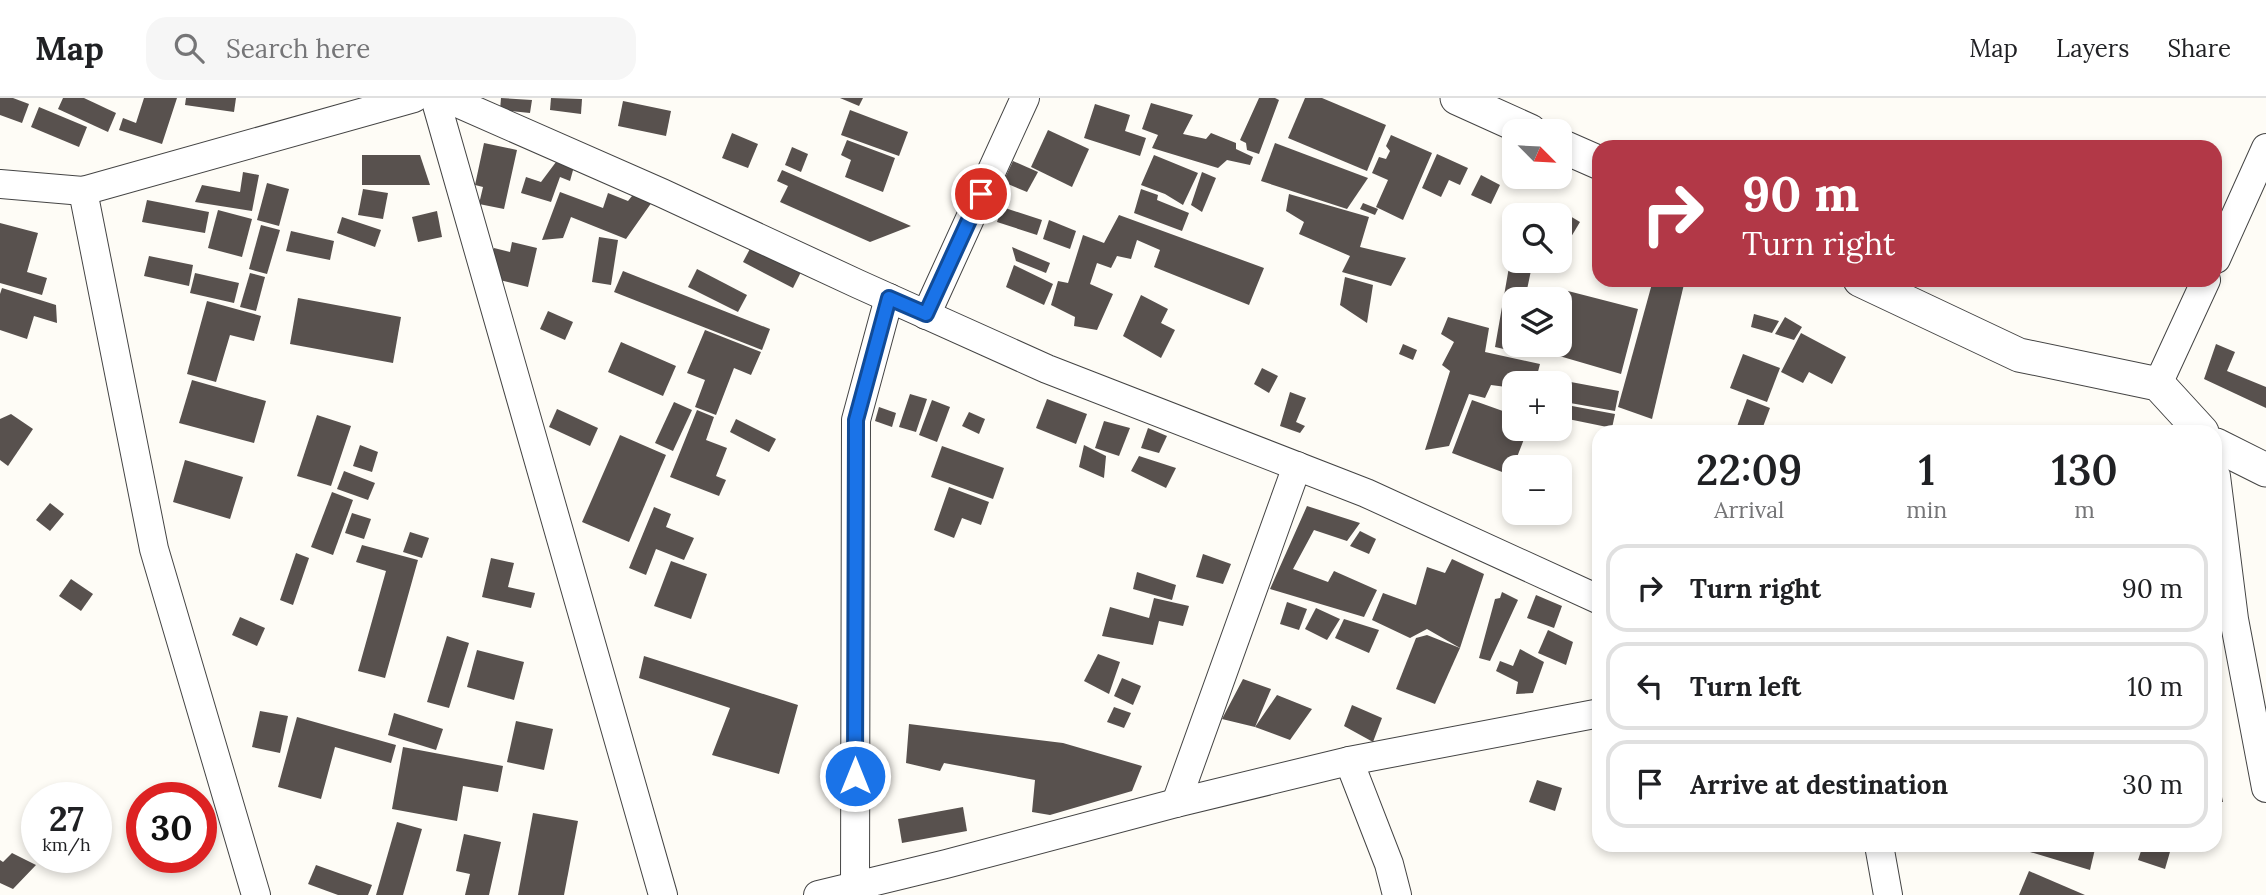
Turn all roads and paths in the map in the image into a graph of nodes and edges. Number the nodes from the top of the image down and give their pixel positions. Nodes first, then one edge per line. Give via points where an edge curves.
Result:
1 (414, 98) edge
2 (435, 98) edge
3 (446, 98) edge
4 (1025, 98) edge
5 (1457, 98) edge
6 (1503, 119) edge
7 (2266, 148) edge
8 (1572, 151) edge
9 (1592, 159) edge
10 (0, 184) edge
11 (83, 191) junction
12 (2222, 246) edge
13 (1875, 287) edge
14 (2203, 287) edge
15 (889, 298) junction
16 (926, 314) junction
17 (2158, 384) junction
18 (2196, 425) edge
19 (2222, 448) edge
20 (1297, 466) junction
21 (2266, 470) edge
22 (2222, 572) edge
23 (1592, 596) edge
24 (2225, 620) edge
25 (1592, 715) edge
26 (1349, 761) junction
27 (2266, 788) edge
28 (1176, 803) junction
29 (1880, 852) edge
30 (855, 885) junction
31 (256, 895) edge
32 (663, 895) edge
33 (818, 895) edge
34 (1397, 895) edge
35 (1888, 895) edge

1 - 11 street
2 - 32 street
3 - 15 street
4 - 16 street
5 - 6 street
7 - 12 street
8 - 9 street
10 - 11 street
11 - 31 street via 154,549
13 - 17 street via 2020,355
14 - 17 street
15 - 16 street
15 - 30 street via 856,420
16 - 20 street via 1047,369
17 - 18 street
19 - 21 street
20 - 23 street
20 - 28 street
22 - 24 street
24 - 27 street
25 - 26 street
26 - 28 street
26 - 34 street via 1390,864
28 - 30 street
29 - 35 street
30 - 33 street

